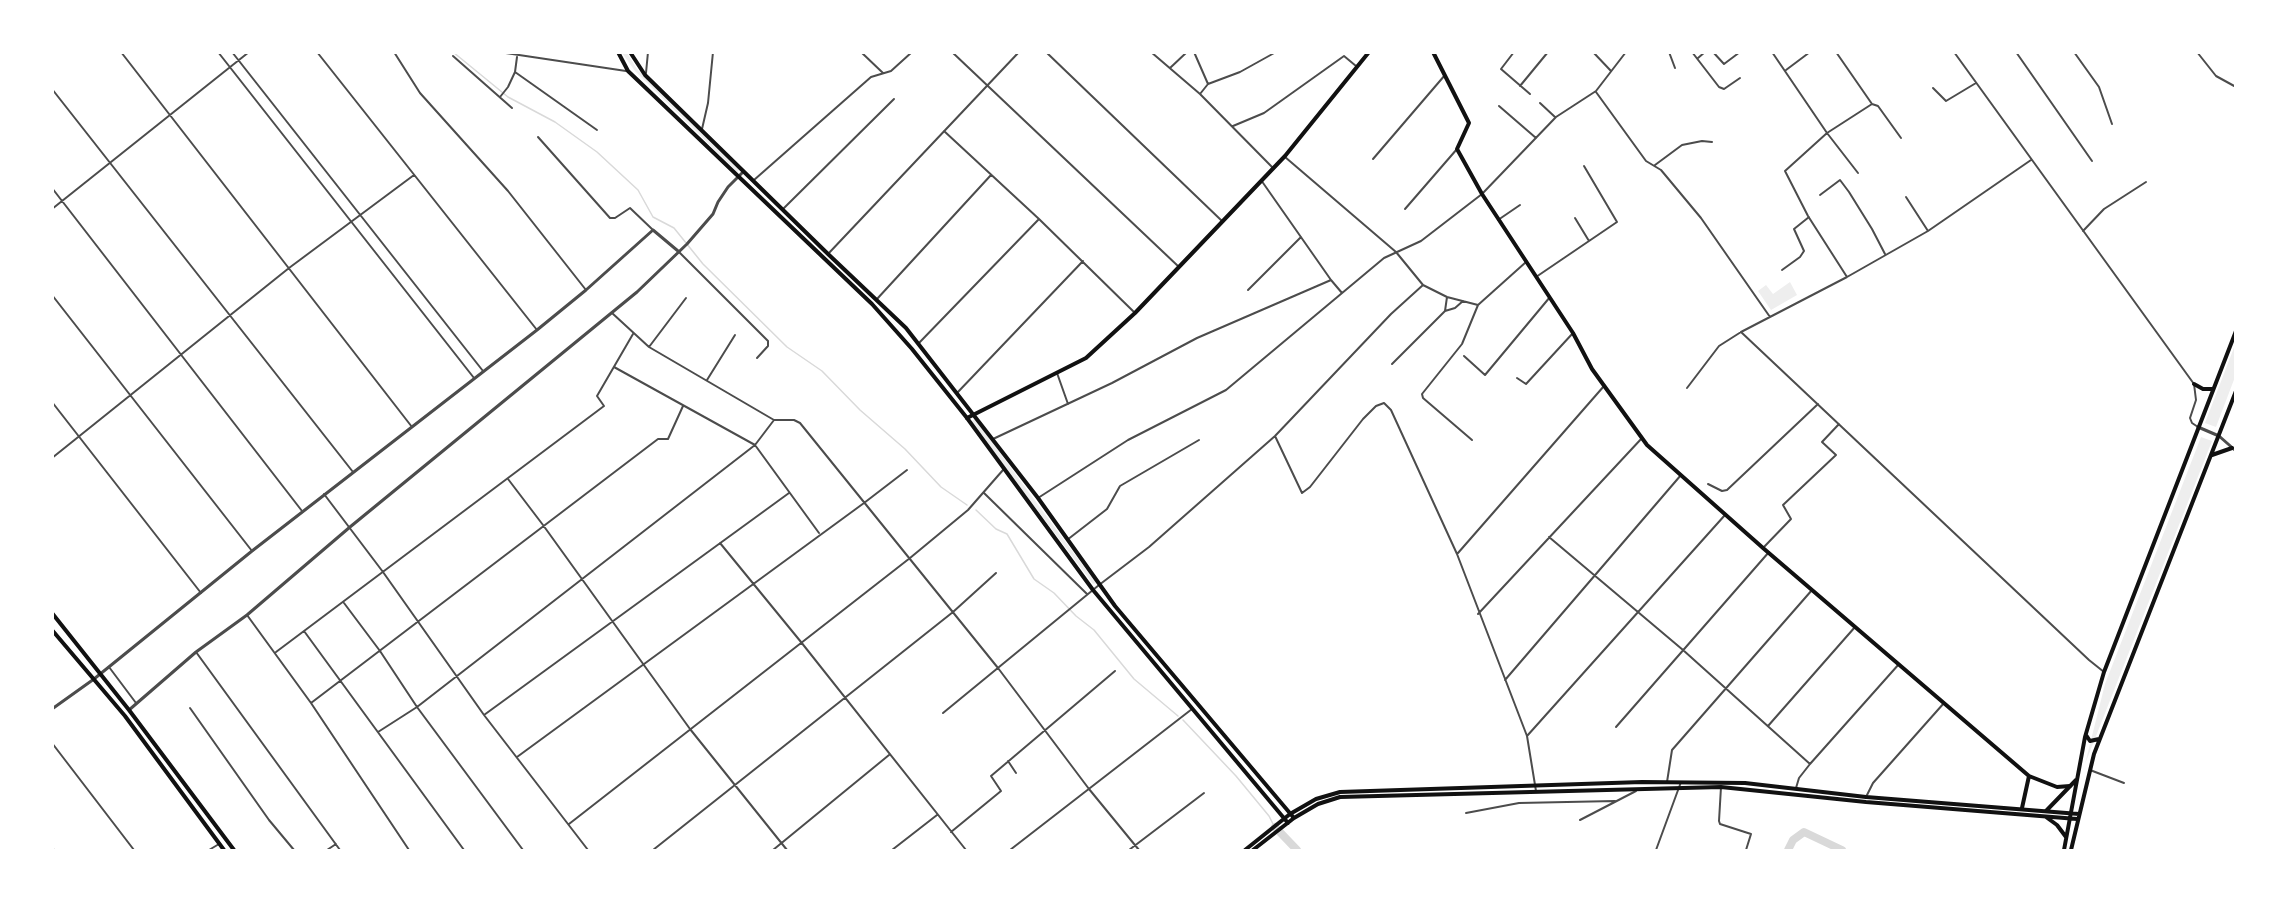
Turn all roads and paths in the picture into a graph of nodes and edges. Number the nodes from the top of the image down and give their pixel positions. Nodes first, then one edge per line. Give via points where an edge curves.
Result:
1 (121, 52) edge
2 (218, 52) edge
3 (232, 52) edge
4 (249, 52) edge
5 (317, 52) edge
6 (394, 52) edge
7 (499, 52) edge
8 (618, 52) edge
9 (630, 52) edge
10 (648, 52) edge
11 (713, 52) edge
12 (861, 52) edge
13 (912, 52) edge
14 (952, 52) edge
15 (1019, 52) edge
16 (1046, 52) edge
17 (1151, 52) edge
18 (1187, 52) edge
19 (1194, 52) edge
20 (1276, 52) edge
21 (1369, 52) edge
22 (1433, 52) edge
23 (1514, 52) edge
24 (1548, 52) edge
25 (1593, 52) edge
26 (1626, 52) edge
27 (1669, 52) edge
28 (1692, 52) edge
29 (1705, 52) edge
30 (1713, 52) edge
31 (1740, 52) edge
32 (1772, 52) edge
33 (1810, 52) edge
34 (1836, 52) edge
35 (1954, 52) edge
36 (2016, 52) edge
37 (2074, 52) edge
38 (2197, 52) edge
39 (453, 56) dead end
40 (517, 56) junction
41 (1697, 59) junction
42 (239, 61) junction
43 (1357, 67) junction
44 (230, 68) junction
45 (1170, 68) junction
46 (1675, 68) dead end
47 (628, 71) junction
48 (1611, 71) junction
49 (1786, 71) junction
50 (514, 72) junction
51 (883, 73) junction
52 (645, 75) junction
53 (1444, 75) junction
54 (1740, 78) dead end
55 (1976, 83) junction
56 (1208, 84) junction
57 (1520, 86) junction
58 (987, 87) junction
59 (2235, 87) edge
60 (1933, 88) dead end
61 (52, 90) edge
62 (1596, 91) junction
63 (1200, 94) junction
64 (1530, 94) dead end
65 (500, 97) junction
66 (894, 99) dead end
67 (1540, 103) dead end
68 (1872, 104) junction
69 (1499, 106) dead end
70 (512, 108) dead end
71 (170, 116) junction
72 (1556, 117) junction
73 (2112, 124) dead end
74 (1233, 126) junction
75 (702, 129) junction
76 (597, 130) dead end
77 (944, 131) junction
78 (1827, 133) junction
79 (538, 137) dead end
80 (1536, 138) junction
81 (1901, 138) dead end
82 (1712, 142) dead end
83 (1457, 149) junction
84 (1285, 156) junction
85 (1373, 159) dead end
86 (2031, 160) junction
87 (2092, 161) dead end
88 (110, 162) junction
89 (1655, 165) junction
90 (1584, 166) dead end
91 (1273, 168) junction
92 (745, 171) junction
93 (1858, 173) dead end
94 (414, 175) junction
95 (992, 175) junction
96 (738, 177) junction
97 (754, 180) junction
98 (1261, 180) junction
99 (2146, 182) dead end
100 (52, 188) edge
101 (1482, 194) junction
102 (1821, 195) dead end
103 (1906, 197) dead end
104 (63, 201) junction
105 (1520, 205) dead end
106 (52, 209) edge
107 (783, 209) junction
108 (1405, 209) dead end
109 (361, 214) junction
110 (1809, 217) junction
111 (1575, 218) dead end
112 (1039, 219) junction
113 (1498, 220) junction
114 (352, 221) junction
115 (1222, 221) junction
116 (653, 230) junction
117 (1928, 231) junction
118 (2083, 231) junction
119 (1301, 237) junction
120 (1589, 241) junction
121 (679, 252) junction
122 (1396, 252) junction
123 (828, 254) junction
124 (1885, 254) junction
125 (1083, 261) junction
126 (1526, 262) junction
127 (1179, 267) junction
128 (289, 268) junction
129 (1782, 270) dead end
130 (1536, 277) junction
131 (1847, 277) junction
132 (1331, 280) junction
133 (1423, 285) junction
134 (586, 290) junction
135 (1248, 290) dead end
136 (1342, 293) junction
137 (52, 295) edge
138 (1447, 297) junction
139 (1550, 297) junction
140 (686, 298) dead end
141 (877, 299) junction
142 (1463, 301) junction
143 (1478, 305) junction
144 (1445, 311) junction
145 (612, 313) junction
146 (1135, 313) junction
147 (231, 316) junction
148 (1770, 317) junction
149 (906, 328) junction
150 (537, 330) junction
151 (2235, 331) edge
152 (1741, 332) junction
153 (1573, 333) junction
154 (633, 334) junction
155 (735, 335) dead end
156 (900, 335) junction
157 (918, 344) junction
158 (649, 347) junction
159 (182, 355) junction
160 (1464, 356) dead end
161 (757, 358) dead end
162 (1392, 364) dead end
163 (614, 367) junction
164 (483, 371) junction
165 (1057, 373) junction
166 (475, 378) junction
167 (1517, 378) dead end
168 (707, 380) junction
169 (2194, 384) junction
170 (1604, 386) junction
171 (1688, 388) dead end
172 (2213, 389) junction
173 (2235, 391) edge
174 (957, 393) junction
175 (132, 396) junction
176 (52, 402) edge
177 (1068, 404) junction
178 (1818, 404) junction
179 (683, 406) junction
180 (975, 414) junction
181 (967, 418) junction
182 (774, 420) junction
183 (1839, 424) junction
184 (412, 427) junction
185 (2198, 427) junction
186 (1275, 436) junction
187 (2219, 436) junction
188 (80, 437) junction
189 (1642, 438) junction
190 (993, 439) junction
191 (1200, 440) dead end
192 (1472, 440) dead end
193 (755, 445) junction
194 (2234, 449) edge
195 (2212, 455) junction
196 (52, 458) edge
197 (907, 470) dead end
198 (1003, 470) junction
199 (353, 472) junction
200 (1681, 475) junction
201 (507, 479) junction
202 (1708, 484) dead end
203 (789, 493) junction
204 (324, 494) junction
205 (984, 494) junction
206 (1038, 498) junction
207 (864, 503) junction
208 (303, 511) junction
209 (1726, 514) junction
210 (543, 525) junction
211 (350, 527) junction
212 (819, 534) junction
213 (1549, 537) junction
214 (1067, 540) junction
215 (720, 543) junction
216 (1763, 548) junction
217 (252, 551) junction
218 (1769, 552) junction
219 (1457, 554) junction
220 (910, 558) junction
221 (383, 572) junction
222 (996, 573) dead end
223 (1594, 576) junction
224 (580, 579) junction
225 (752, 584) junction
226 (1099, 585) junction
227 (1093, 590) junction
228 (1812, 590) junction
229 (201, 593) junction
230 (1087, 594) junction
231 (343, 602) junction
232 (953, 612) junction
233 (1637, 612) junction
234 (52, 614) edge
235 (1478, 614) junction
236 (247, 615) junction
237 (418, 621) junction
238 (612, 621) junction
239 (1855, 627) junction
240 (52, 630) edge
241 (304, 631) junction
242 (801, 642) junction
243 (1683, 650) junction
244 (380, 651) junction
245 (196, 652) junction
246 (276, 652) junction
247 (643, 664) junction
248 (1899, 664) junction
249 (108, 666) junction
250 (998, 668) junction
251 (1115, 671) dead end
252 (2104, 672) junction
253 (100, 674) junction
254 (456, 676) junction
255 (94, 679) junction
256 (1505, 680) junction
257 (340, 681) junction
258 (1725, 689) junction
259 (845, 698) junction
260 (136, 703) junction
261 (311, 703) junction
262 (1944, 703) junction
263 (417, 707) junction
264 (190, 708) dead end
265 (52, 709) edge
266 (1192, 709) junction
267 (129, 710) junction
268 (943, 713) dead end
269 (484, 715) junction
270 (1616, 726) dead end
271 (1768, 727) junction
272 (690, 729) junction
273 (1045, 730) junction
274 (378, 732) junction
275 (2086, 734) junction
276 (1527, 736) junction
277 (2100, 739) junction
278 (52, 743) edge
279 (889, 755) junction
280 (517, 757) junction
281 (1008, 761) junction
282 (1810, 764) junction
283 (2089, 769) junction
284 (1016, 773) dead end
285 (2029, 777) junction
286 (2076, 780) junction
287 (1666, 782) junction
288 (1681, 782) junction
289 (2124, 783) dead end
290 (734, 784) junction
291 (1536, 785) junction
292 (1721, 786) junction
293 (2070, 786) junction
294 (1680, 787) junction
295 (1642, 788) junction
296 (1089, 789) junction
297 (1796, 789) junction
298 (1536, 791) junction
299 (1204, 793) dead end
300 (1866, 797) junction
301 (1615, 801) junction
302 (2022, 808) junction
303 (1466, 813) dead end
304 (1290, 814) junction
305 (2046, 814) junction
306 (937, 815) junction
307 (2070, 815) junction
308 (2078, 816) junction
309 (1294, 818) junction
310 (1580, 820) dead end
311 (1286, 821) junction
312 (569, 824) junction
313 (951, 832) junction
314 (1270, 834) junction
315 (2066, 837) junction
316 (219, 843) junction
317 (336, 844) junction
318 (782, 844) junction
319 (1136, 846) junction
320 (134, 850) edge
321 (209, 850) edge
322 (224, 850) edge
323 (234, 850) edge
324 (294, 850) edge
325 (327, 850) edge
326 (340, 850) edge
327 (409, 850) edge
328 (465, 850) edge
329 (524, 850) edge
330 (588, 850) edge
331 (653, 850) edge
332 (773, 850) edge
333 (787, 850) edge
334 (892, 850) edge
335 (966, 850) edge
336 (1010, 850) edge
337 (1130, 850) edge
338 (1139, 850) edge
339 (1245, 850) edge
340 (1253, 850) edge
341 (1656, 850) edge
342 (1746, 850) edge
343 (2064, 850) edge
344 (2071, 850) edge

1 - 71 street
2 - 44 street
3 - 42 street
4 - 42 street
5 - 94 street
6 - 134 street via 420,93 508,191
7 - 40 street
8 - 47 main road
9 - 52 main road
10 - 52 street
11 - 75 street
12 - 51 street
13 - 51 street via 891,71
14 - 58 street
15 - 58 street
16 - 115 street
17 - 45 street
18 - 45 street
19 - 56 street
20 - 56 street
21 - 43 main road
22 - 53 main road
23 - 57 street via 1501,69
24 - 57 street
25 - 48 street
26 - 48 street
27 - 46 street
28 - 41 street
29 - 41 street
30 - 31 street via 1724,64
32 - 49 street
33 - 49 street
34 - 68 street
35 - 55 street
36 - 87 street
37 - 73 street via 2099,87
38 - 59 street via 2216,76
39 - 65 street
40 - 47 street
40 - 50 street
41 - 54 street via 1719,87 1724,89
42 - 44 street
42 - 109 street
43 - 74 street via 1344,56 1264,113
43 - 84 main road
44 - 71 street
44 - 114 street
45 - 63 street
47 - 96 main road
48 - 62 street
49 - 78 street
50 - 65 street
50 - 76 street
51 - 97 street via 871,76
52 - 75 main road
53 - 83 main road via 1469,123
53 - 85 street
55 - 60 street via 1946,101
55 - 86 street
56 - 63 street
57 - 64 street
58 - 77 street
58 - 127 street
61 - 88 street
62 - 72 street
62 - 89 street via 1646,161
63 - 74 street
65 - 70 street
66 - 107 street
67 - 72 street
68 - 78 street
68 - 81 street via 1878,106
69 - 80 street
71 - 88 street
71 - 128 street
72 - 80 street
74 - 91 street
75 - 92 main road
77 - 95 street
77 - 123 street
78 - 93 street
78 - 110 street via 1785,171
79 - 116 street via 610,218 630,208
80 - 101 street
82 - 89 street via 1682,145
83 - 101 main road
83 - 108 street
84 - 91 main road
84 - 122 street
86 - 117 street
86 - 118 street
88 - 104 street
88 - 147 street
89 - 148 street via 1701,218
90 - 120 street via 1617,222
91 - 98 main road
92 - 96 street
92 - 97 main road
94 - 109 street
94 - 150 street
95 - 112 street
95 - 141 street
96 - 121 street via 713,214
96 - 156 main road via 873,304
97 - 107 main road
98 - 115 main road
98 - 119 street
99 - 118 street via 2104,209
100 - 104 street
101 - 113 main road
101 - 122 street via 1421,242
102 - 124 street via 1840,180
103 - 117 street
104 - 106 street
104 - 159 street
105 - 113 street
107 - 123 main road
109 - 114 street
109 - 164 street
110 - 129 street via 1794,229 1804,251
110 - 131 street
111 - 120 street
112 - 125 street
112 - 157 street
113 - 126 main road
114 - 128 street
114 - 166 street
115 - 127 main road
116 - 121 street
116 - 134 street
117 - 124 street
118 - 169 street
119 - 132 street
119 - 135 street
120 - 130 street
121 - 145 street
121 - 161 street via 768,341
122 - 133 street
122 - 136 street
123 - 141 main road
124 - 131 street
125 - 146 street
125 - 174 street
126 - 130 main road
126 - 143 street
127 - 146 main road
128 - 147 street
128 - 184 street
130 - 139 main road
131 - 148 street
132 - 136 street
132 - 177 street via 1197,338
133 - 138 street
133 - 186 street
134 - 150 street
136 - 206 street via 1226,390 1128,440
137 - 175 street
138 - 142 street
138 - 144 street
139 - 153 main road
139 - 160 street via 1485,375
140 - 158 street
141 - 149 main road
142 - 143 street
142 - 144 street
143 - 192 street via 1462,344 1422,394
144 - 162 street
145 - 154 street
145 - 211 street
146 - 165 main road via 1086,358
147 - 159 street
147 - 199 street
148 - 152 street
149 - 156 main road
149 - 157 main road
150 - 164 street
151 - 172 main road
152 - 171 street via 1719,346
152 - 178 street
153 - 167 street via 1526,384
153 - 170 main road
154 - 158 street
154 - 163 street
155 - 168 street
156 - 181 main road
157 - 174 main road
158 - 168 street
159 - 175 street
159 - 208 street
163 - 179 street
163 - 201 street via 597,396 604,406
164 - 166 street
165 - 177 street
165 - 180 main road
166 - 184 street
168 - 182 street
169 - 172 main road
169 - 185 street via 2196,399 2190,418
170 - 189 main road
170 - 219 street
172 - 185 main road
173 - 187 main road
174 - 180 main road
175 - 188 street
175 - 217 street
176 - 188 street
177 - 190 street
178 - 183 street
178 - 202 street via 1727,490
179 - 193 street
179 - 210 street via 668,439 658,439
180 - 181 main road
180 - 190 main road
181 - 198 main road
182 - 193 street
182 - 207 street via 800,423
183 - 216 street via 1822,442 1836,455 1783,505 1791,519
183 - 252 street
184 - 199 street
185 - 187 street
185 - 252 main road
186 - 219 street via 1302,493 1363,419 1376,405 1384,404 1391,410
186 - 226 street via 1149,548
187 - 194 street
187 - 195 main road
188 - 196 street
188 - 229 street
189 - 200 main road
189 - 213 street
190 - 206 main road
191 - 214 street via 1120,486 1107,509
193 - 203 street
193 - 224 street
194 - 195 main road
195 - 277 main road
197 - 207 street
198 - 205 street
198 - 227 main road
199 - 204 street
200 - 209 main road
200 - 223 street
201 - 210 street
201 - 221 street
203 - 212 street
203 - 215 street
204 - 208 street
204 - 211 street
205 - 220 street
205 - 230 street
206 - 214 main road
207 - 212 street
207 - 220 street
208 - 217 street
209 - 216 main road
209 - 233 street
210 - 224 street
210 - 237 street
211 - 221 street
211 - 236 street
212 - 225 street
213 - 223 street
213 - 235 street
214 - 226 main road
215 - 225 street
215 - 238 street
216 - 218 main road
217 - 229 street
218 - 228 main road
218 - 243 street
219 - 235 street
220 - 232 street
220 - 242 street
221 - 231 street
221 - 237 street
222 - 232 street
223 - 233 street
223 - 256 street
224 - 238 street
224 - 254 street
225 - 242 street
225 - 247 street
226 - 227 street
226 - 304 main road
227 - 230 street
227 - 266 main road
228 - 239 main road
228 - 258 street
229 - 249 street
230 - 250 street
231 - 241 street
231 - 244 street
232 - 250 street
232 - 259 street
233 - 243 street
233 - 276 street
234 - 253 main road
235 - 256 street
236 - 245 street
236 - 246 street
237 - 244 street
237 - 254 street
238 - 247 street
238 - 269 street
239 - 248 main road
239 - 271 street
240 - 255 main road
241 - 246 street
241 - 257 street
242 - 259 street
242 - 272 street
243 - 258 street
243 - 270 street
244 - 257 street
244 - 263 street
245 - 260 street
245 - 317 street
246 - 261 street
247 - 272 street
247 - 280 street
248 - 262 main road
248 - 282 street
249 - 253 street
249 - 260 street
250 - 268 street
250 - 273 street
251 - 273 street
252 - 275 main road
253 - 255 street
253 - 267 main road
254 - 263 street
254 - 269 street
255 - 265 street
255 - 316 main road
256 - 276 street
257 - 261 street
257 - 274 street
258 - 271 street
258 - 287 street via 1672,750
259 - 279 street
259 - 290 street
260 - 267 street
261 - 327 street
262 - 285 main road
262 - 300 street via 1873,783
263 - 274 street
263 - 329 street
264 - 324 street
266 - 296 street
266 - 311 main road
267 - 323 main road
269 - 280 street
271 - 282 street
272 - 290 street
272 - 312 street
273 - 281 street
273 - 296 street
274 - 328 street
275 - 277 main road via 2090,741
275 - 286 main road
276 - 291 street
277 - 283 main road
278 - 320 street
279 - 306 street
279 - 318 street
280 - 312 street
281 - 284 street
281 - 313 street via 990,776 1001,791
282 - 297 street via 1798,778
283 - 289 street
283 - 308 main road
285 - 293 main road via 2057,787
285 - 302 main road
286 - 293 main road
286 - 307 main road
287 - 288 main road
287 - 291 main road
288 - 294 street
288 - 297 main road
290 - 318 street
290 - 331 street
291 - 298 street
291 - 304 main road via 1340,792 1316,799
292 - 294 main road
292 - 305 main road via 1866,802
292 - 342 street via 1720,824 1751,834
293 - 305 main road
294 - 295 main road
294 - 341 street
295 - 298 main road
295 - 301 street
296 - 319 street
296 - 336 street
297 - 300 main road
298 - 309 main road via 1341,797
299 - 319 street
300 - 302 main road
301 - 303 street via 1520,803
301 - 310 street
302 - 305 main road
304 - 309 main road
304 - 311 main road
305 - 307 main road
305 - 315 main road
306 - 313 street
306 - 334 street
307 - 308 main road
307 - 315 main road
308 - 344 main road
309 - 311 main road
311 - 314 main road
312 - 330 street
313 - 335 street
314 - 339 main road
314 - 340 main road
315 - 343 main road
316 - 321 street
316 - 322 main road
317 - 325 street
317 - 326 street
318 - 332 street
318 - 333 street
319 - 337 street
319 - 338 street

